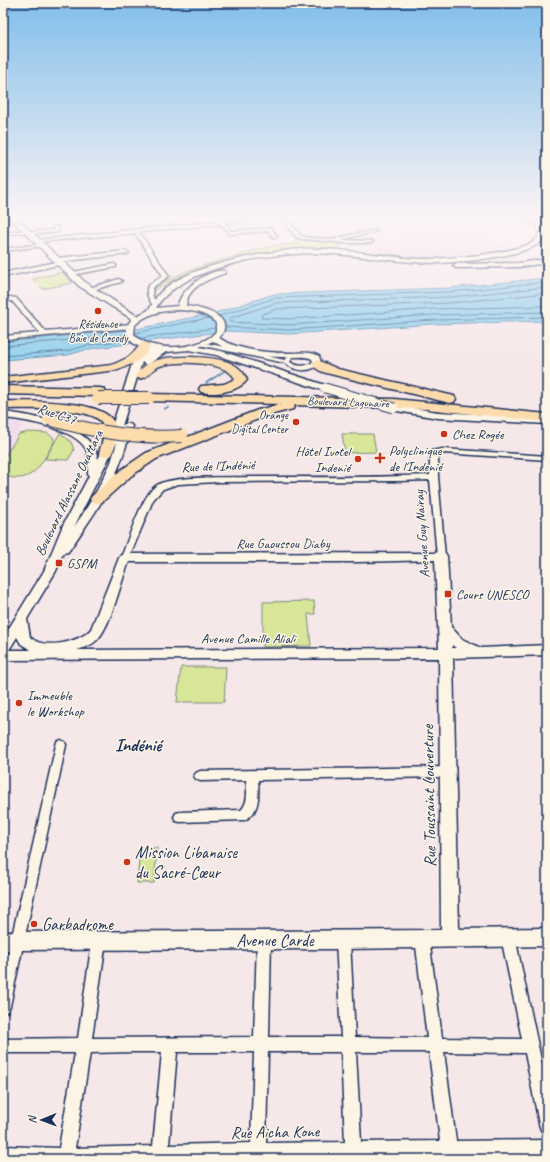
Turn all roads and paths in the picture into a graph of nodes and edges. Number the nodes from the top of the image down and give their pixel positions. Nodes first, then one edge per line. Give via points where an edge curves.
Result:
1 (18, 271) edge
2 (82, 271) edge
3 (163, 271) edge
4 (201, 271) edge
5 (225, 271) edge
6 (71, 273) joint
7 (3, 275) edge
8 (119, 281) dead end
9 (89, 289) junction
10 (3, 298) edge
11 (154, 303) junction
12 (182, 308) junction
13 (150, 313) junction
14 (137, 319) junction
15 (130, 327) junction
16 (44, 334) junction
17 (216, 336) junction
18 (3, 338) edge
19 (201, 344) junction
20 (146, 345) junction
21 (188, 348) junction
22 (166, 349) junction
23 (289, 359) junction
24 (317, 362) junction
25 (141, 376) junction
26 (5, 389) edge
27 (150, 393) junction
28 (324, 401) junction
29 (474, 404) junction
30 (3, 405) edge
31 (3, 410) edge
32 (547, 413) edge
33 (3, 415) edge
34 (547, 420) edge
35 (230, 426) junction
36 (106, 453) junction
37 (547, 458) edge
38 (93, 477) junction
39 (434, 477) junction
40 (98, 499) junction
41 (441, 556) junction
42 (125, 558) junction
43 (50, 571) junction
44 (21, 618) junction
45 (444, 627) junction
46 (91, 638) junction
47 (3, 648) edge
48 (547, 650) edge
49 (493, 652) junction
50 (111, 654) junction
51 (446, 654) junction
52 (3, 655) edge
53 (61, 745) dead end
54 (448, 772) junction
55 (252, 775) junction
56 (200, 776) dead end
57 (180, 817) dead end
58 (508, 937) junction
59 (547, 937) edge
60 (422, 938) junction
61 (450, 938) junction
62 (264, 940) junction
63 (343, 940) junction
64 (10, 941) edge
65 (99, 941) junction
66 (3, 1006) edge
67 (434, 1044) junction
68 (170, 1045) junction
69 (260, 1045) junction
70 (3, 1046) edge
71 (84, 1046) junction
72 (348, 1046) junction
73 (529, 1046) junction
74 (547, 1124) edge
75 (547, 1148) edge
76 (3, 1154) edge
77 (353, 1154) edge
78 (449, 1154) edge
79 (258, 1155) edge
80 (160, 1156) edge
81 (65, 1157) edge

1 - 7 street
2 - 6 street
3 - 11 street via 166,276 150,288 149,295
4 - 11 main road via 161,294
5 - 12 main road via 187,292 182,300
6 - 9 main road
8 - 9 street
9 - 14 main road
10 - 16 street via 14,299
11 - 13 main road
12 - 13 main road
12 - 17 main road via 207,313 216,318 220,323
13 - 14 main road
14 - 15 main road
15 - 16 street
15 - 20 main road via 132,338
16 - 18 street
17 - 19 main road
17 - 23 main road via 223,344
19 - 21 main road
19 - 23 street
20 - 22 main road
20 - 26 highway via 132,360 114,368
20 - 36 main road, Boulevard Alassane Ouattara via 134,370 116,431
21 - 22 main road
21 - 34 main road, bridge via 218,353 394,408 438,415
22 - 25 main road via 147,361
23 - 24 main road via 300,354 309,354 316,358
23 - 24 street via 292,366 300,368 313,366
24 - 29 highway via 321,367 334,372
25 - 27 highway via 147,368 159,362 189,360 225,365 238,372 241,378 235,384 220,389
25 - 40 main road via 115,464
26 - 27 highway, bridge
27 - 28 highway, Boulevard Lagunaire
27 - 29 highway, Boulevard Lagunaire via 387,396
28 - 34 highway, Boulevard Lagunaire via 426,405
28 - 35 highway via 272,410
29 - 32 highway, Boulevard Lagunaire
30 - 36 highway via 80,408 103,415 109,421 110,433
31 - 35 highway, bridge via 109,435 147,438 182,436
33 - 38 main road, Rue C37 via 49,425 87,442 94,457
35 - 40 highway via 151,456 126,472
36 - 38 main road, Boulevard Alassane Ouattara
37 - 39 street, Avenue Guy Nairay via 437,451 434,453
38 - 43 main road, Boulevard Alassane Ouattara
39 - 41 street, Avenue Guy Nairay
39 - 42 street, Rue de l'Indénié via 168,483 154,492 149,499
40 - 43 main road
41 - 42 main road, Rue Gaoussou Diaby
41 - 45 main road, Avenue Guy Nairay
42 - 46 main road, Rue de l'Indénié
43 - 44 main road, Boulevard Alassane Ouattara
44 - 46 main road via 20,633 24,641 31,645 79,645
44 - 47 main road, Boulevard Alassane Ouattara
45 - 49 main road, Avenue Camille Aliali via 454,641 463,646
45 - 51 main road, Avenue Guy Nairay
46 - 50 main road via 99,647
48 - 49 main road, Avenue Camille Aliali
49 - 51 main road, Avenue Camille Aliali
50 - 51 main road, Avenue Camille Aliali
50 - 52 main road, Avenue Camille Aliali
51 - 54 main road, Rue Toussaint Louverture
53 - 64 street
54 - 55 street
54 - 61 main road, Rue Toussaint Louverture
55 - 56 street
55 - 57 street via 252,803 244,815
58 - 59 main road, Avenue Carde
58 - 61 main road, Avenue Carde
58 - 73 street
60 - 61 main road, Avenue Carde
60 - 63 main road, Avenue Carde
60 - 67 street
62 - 63 main road, Avenue Carde
62 - 65 main road, Avenue Carde
62 - 69 street
63 - 72 street
64 - 65 main road, Avenue Carde
64 - 66 street
65 - 71 street
67 - 72 street
67 - 73 street
67 - 78 street
68 - 69 street
68 - 71 street
68 - 80 street
69 - 72 street
69 - 79 street
70 - 71 street
71 - 81 street
72 - 77 street
73 - 74 street
75 - 78 street, Rue Aicha Kone
76 - 81 street, Rue Aicha Kone
77 - 78 street, Rue Aicha Kone
77 - 79 street, Rue Aicha Kone
79 - 80 street, Rue Aicha Kone
80 - 81 street, Rue Aicha Kone

